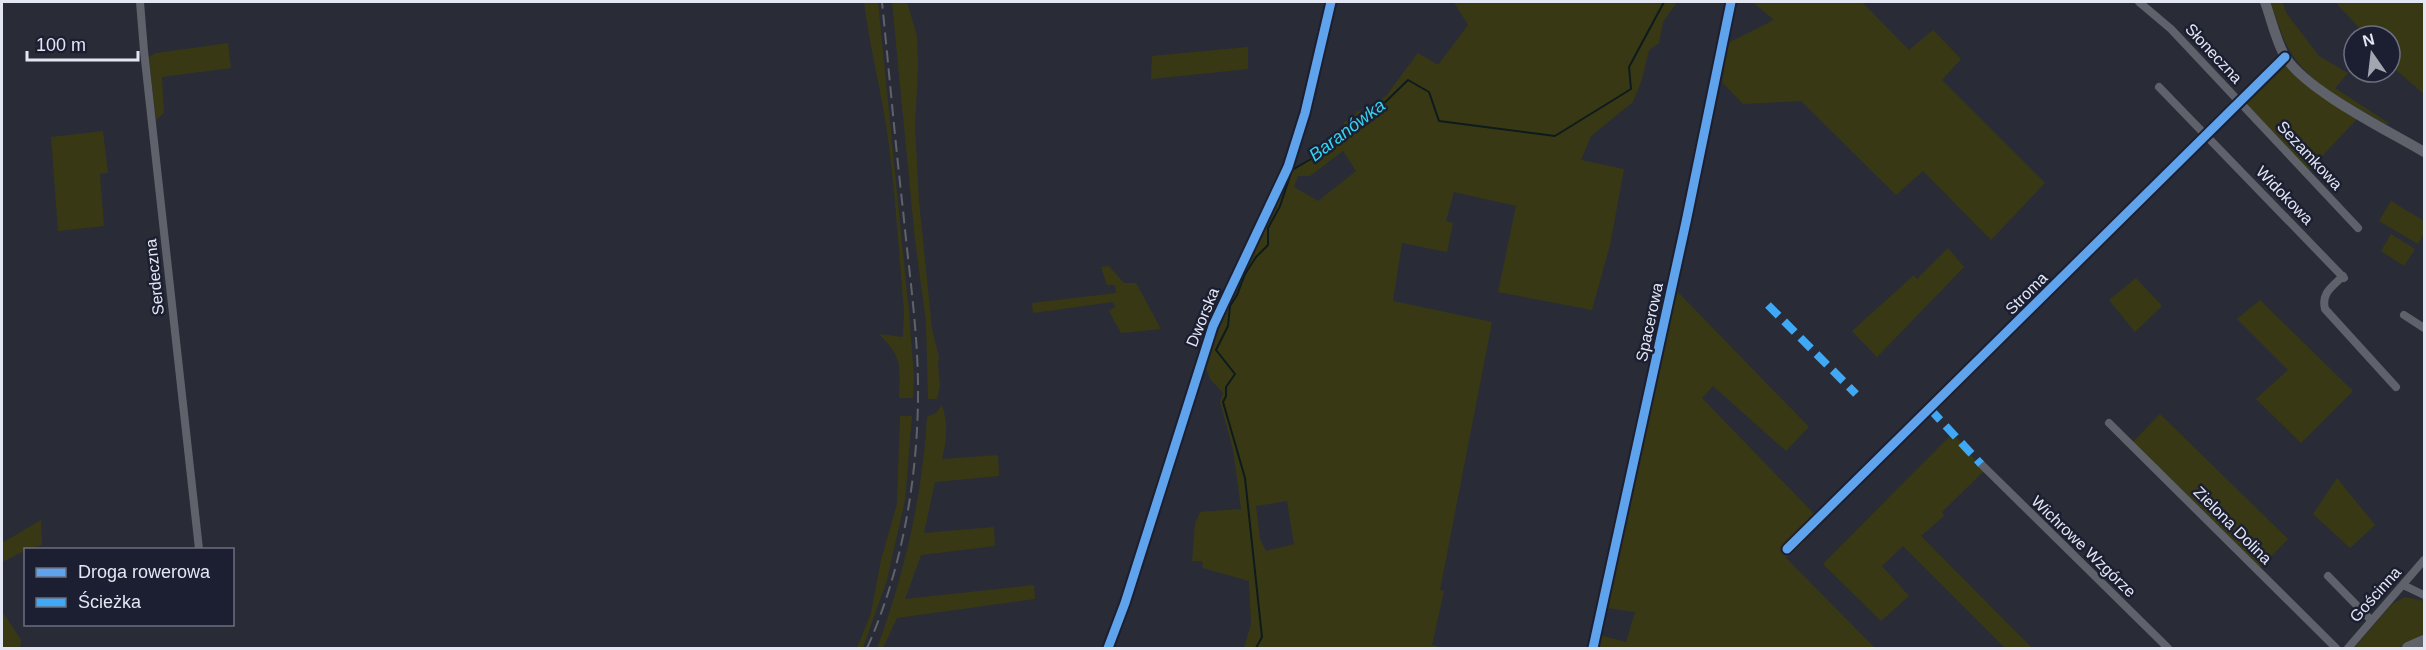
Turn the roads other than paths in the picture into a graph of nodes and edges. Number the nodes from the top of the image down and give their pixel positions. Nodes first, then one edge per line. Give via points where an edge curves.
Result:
1 (140, 2) edge
2 (1331, 2) edge
3 (1731, 2) edge
4 (2139, 2) edge
5 (2265, 2) edge
6 (2285, 57) junction
7 (2159, 87) dead end
8 (2240, 102) junction
9 (2206, 136) junction
10 (2424, 152) edge
11 (2358, 228) dead end
12 (2404, 315) dead end
13 (2424, 328) edge
14 (2396, 387) dead end
15 (2109, 423) dead end
16 (1981, 464) dead end
17 (199, 548) edge
18 (1787, 549) dead end
19 (2424, 560) edge
20 (2328, 576) dead end
21 (2403, 585) junction
22 (2424, 595) edge
23 (2372, 620) junction
24 (2424, 641) edge
25 (1108, 648) edge
26 (1593, 648) edge
27 (2168, 648) edge
28 (2336, 648) edge
29 (2348, 648) edge
30 (2408, 648) edge

1 - 17 street, Serdeczna
2 - 25 street, Dworska via 1288,167 1213,326
3 - 26 street, Spacerowa
4 - 8 street, Słoneczna via 2171,29
5 - 6 street
6 - 8 street, Stroma
6 - 10 street via 2322,91
7 - 9 street, Widokowa
8 - 9 street, Stroma
8 - 11 street, Sezamkowa
9 - 14 street, Widokowa via 2344,277 2325,294 2325,309
9 - 18 street, Stroma
12 - 13 street
15 - 28 street, Zielona Dolina
16 - 27 street, Wichrowe Wzgórze
19 - 21 street, Gościnna
20 - 23 street
21 - 22 street
21 - 23 street, Gościnna
23 - 29 street, Gościnna
24 - 30 main road

